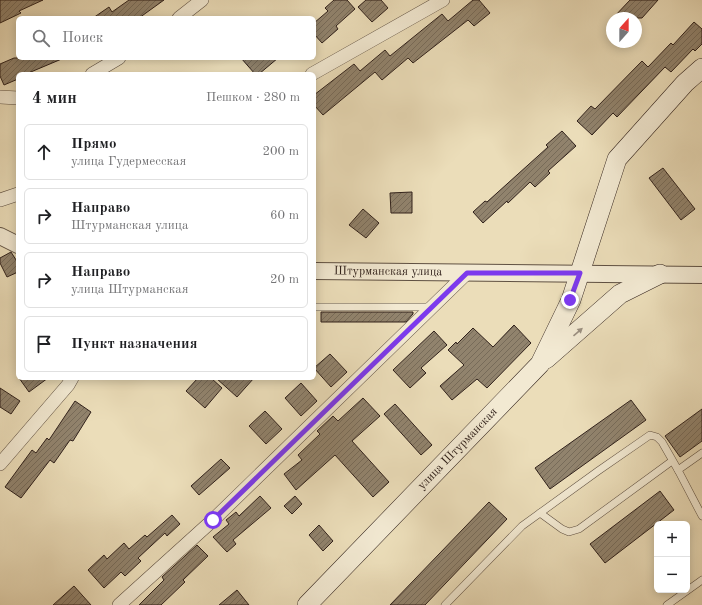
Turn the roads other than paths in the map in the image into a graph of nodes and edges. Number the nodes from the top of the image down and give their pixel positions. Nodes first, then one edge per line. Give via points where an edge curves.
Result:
1 (202, 0) edge
2 (443, 0) edge
3 (182, 16) edge
4 (116, 60) edge
5 (702, 68) edge
6 (95, 72) edge
7 (316, 72) edge
8 (0, 97) edge
9 (16, 98) edge
10 (16, 195) edge
11 (0, 200) edge
12 (0, 236) edge
13 (16, 244) edge
14 (316, 271) edge
15 (467, 273) junction
16 (580, 273) junction
17 (660, 274) junction
18 (702, 275) edge
19 (316, 307) edge
20 (432, 307) junction
21 (538, 366) junction
22 (71, 380) edge
23 (702, 453) edge
24 (672, 461) junction
25 (0, 464) edge
26 (678, 470) junction
27 (540, 513) junction
28 (702, 516) edge
29 (702, 580) edge
30 (119, 605) edge
31 (307, 605) edge
32 (445, 605) edge
33 (667, 605) edge

1 - 3 street
2 - 7 street
4 - 6 street
5 - 16 main road, улица Штурманская via 685,83 617,158
8 - 9 street
10 - 11 street
12 - 13 street
14 - 15 street, Штурманская улица
15 - 16 street, Штурманская улица
15 - 20 street
16 - 17 street, Штурманская улица
16 - 21 main road, улица Штурманская
17 - 18 street, Штурманская улица
21 -> 17 main road via 620,294
19 - 20 lane
20 - 30 street via 213,520
21 - 31 main road, улица Штурманская
22 - 25 street
23 - 26 lane
24 - 26 lane
24 - 27 lane via 579,529 569,532
24 - 27 lane via 662,442 657,437 650,436
26 - 28 lane
27 - 32 lane via 522,526
29 - 33 lane

